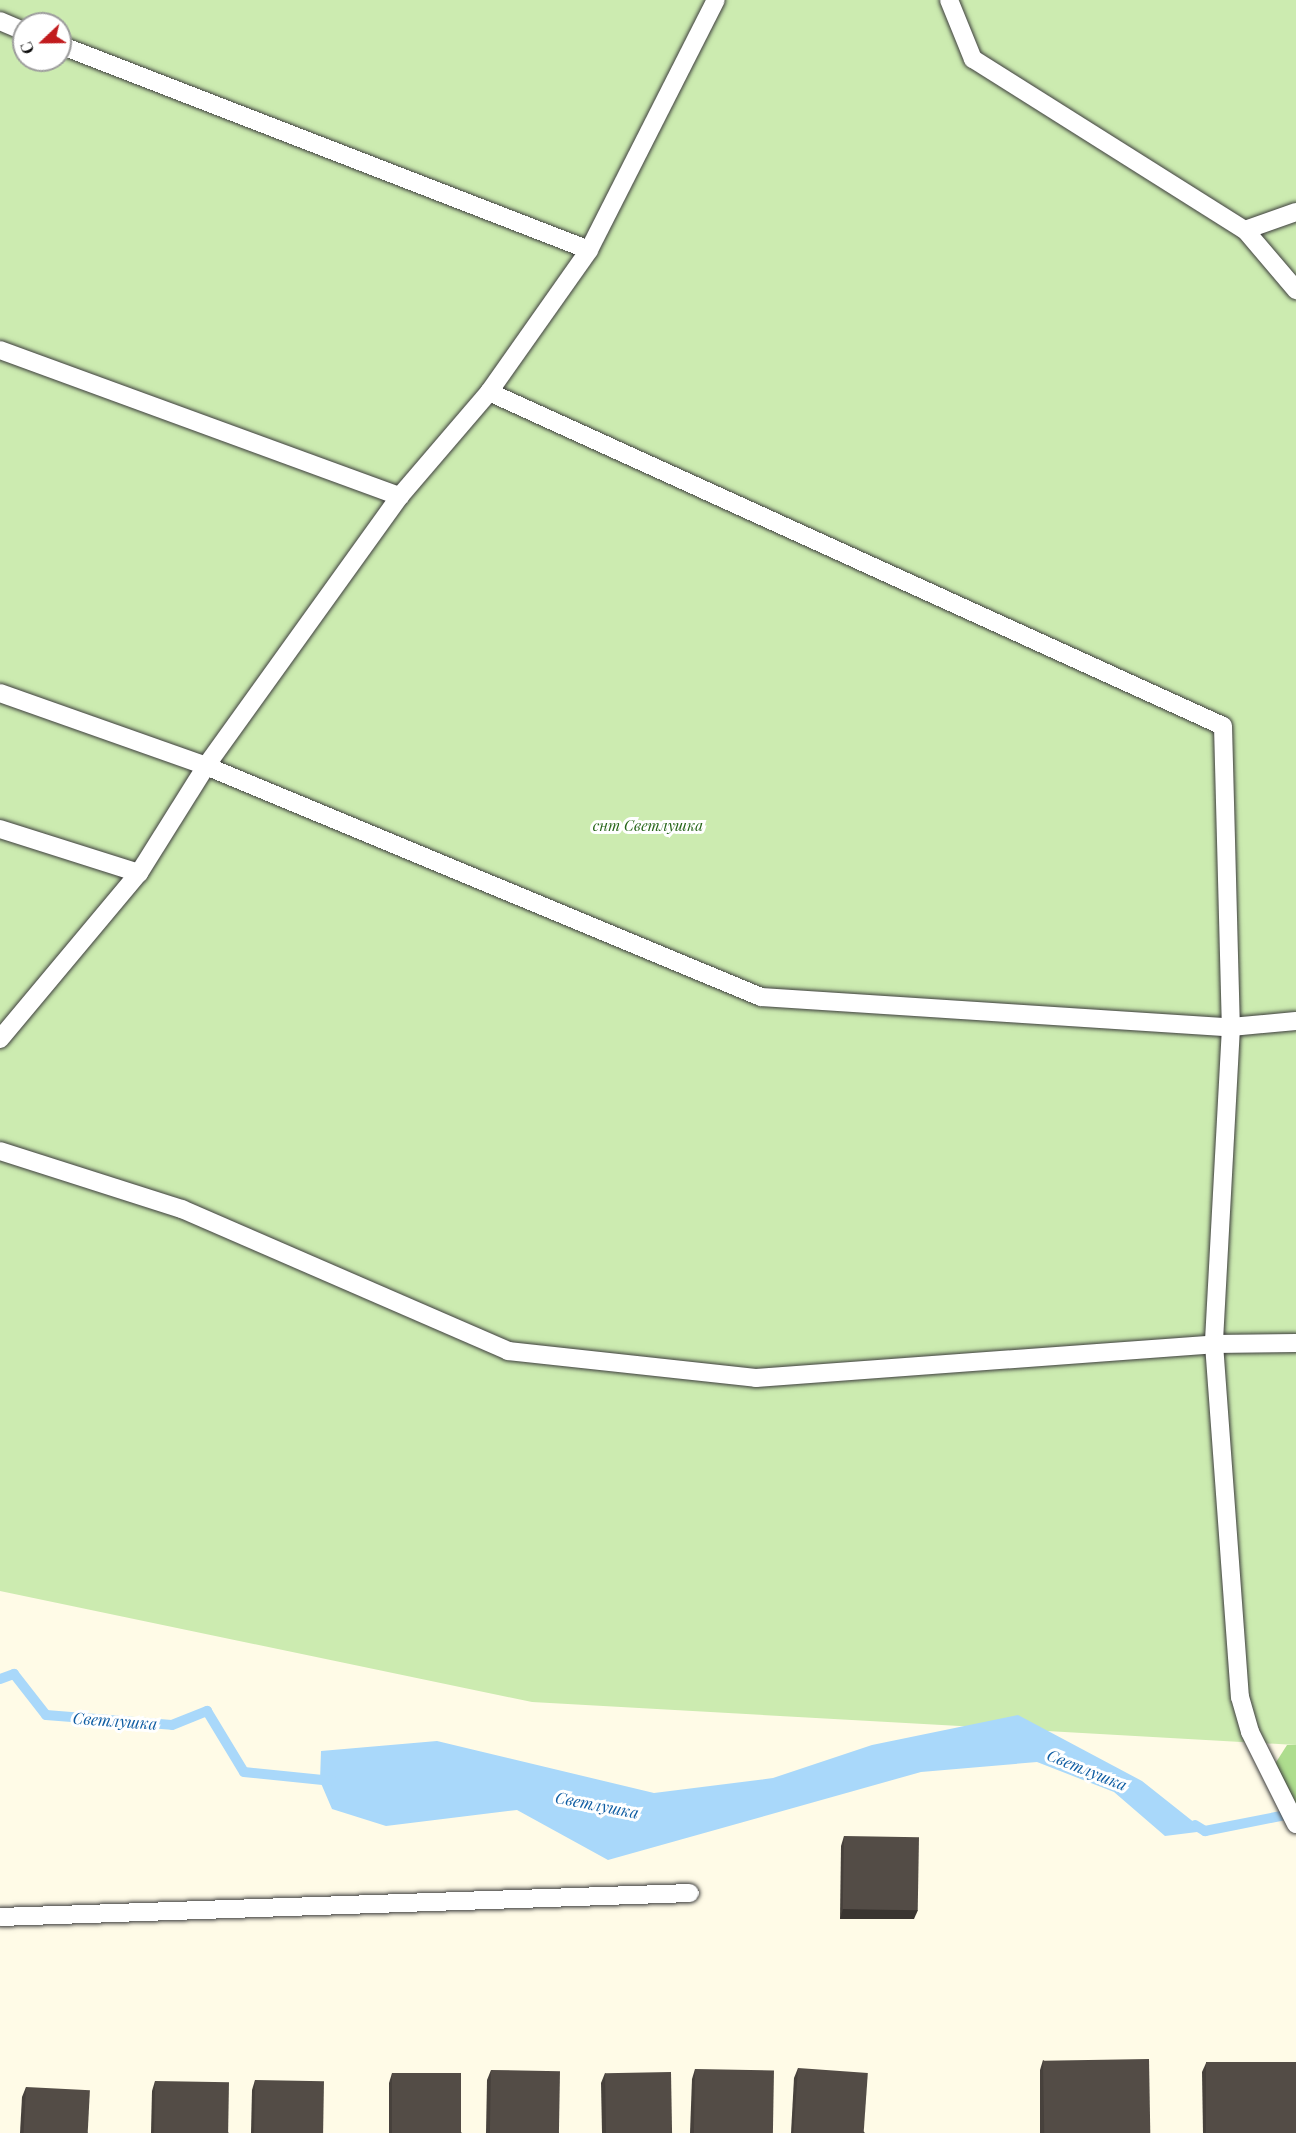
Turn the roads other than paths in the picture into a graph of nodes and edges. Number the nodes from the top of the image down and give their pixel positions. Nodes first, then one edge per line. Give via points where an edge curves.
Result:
1 (716, 0) edge
2 (949, 0) edge
3 (72, 50) edge
4 (1296, 212) edge
5 (1245, 230) junction
6 (589, 250) junction
7 (1296, 290) edge
8 (0, 350) edge
9 (489, 392) junction
10 (400, 496) junction
11 (0, 693) edge
12 (206, 765) junction
13 (0, 829) edge
14 (139, 873) junction
15 (1296, 1021) edge
16 (1231, 1027) junction
17 (0, 1039) edge
18 (0, 1151) edge
19 (1296, 1343) edge
20 (1214, 1344) junction
21 (1296, 1824) edge
22 (690, 1893) dead end
23 (0, 1917) edge

1 - 6 lane
2 - 5 lane via 973,59
3 - 6 lane
4 - 5 lane
5 - 7 lane
6 - 9 lane
8 - 10 lane
9 - 10 lane
9 - 16 lane via 1223,726
10 - 12 lane
11 - 12 lane
12 - 14 lane
12 - 16 lane via 760,997
13 - 14 lane
14 - 17 lane
15 - 16 lane
16 - 20 lane
18 - 20 lane via 182,1209 508,1351 756,1378
19 - 20 lane
20 - 21 lane via 1240,1697 1250,1732
22 - 23 lane

